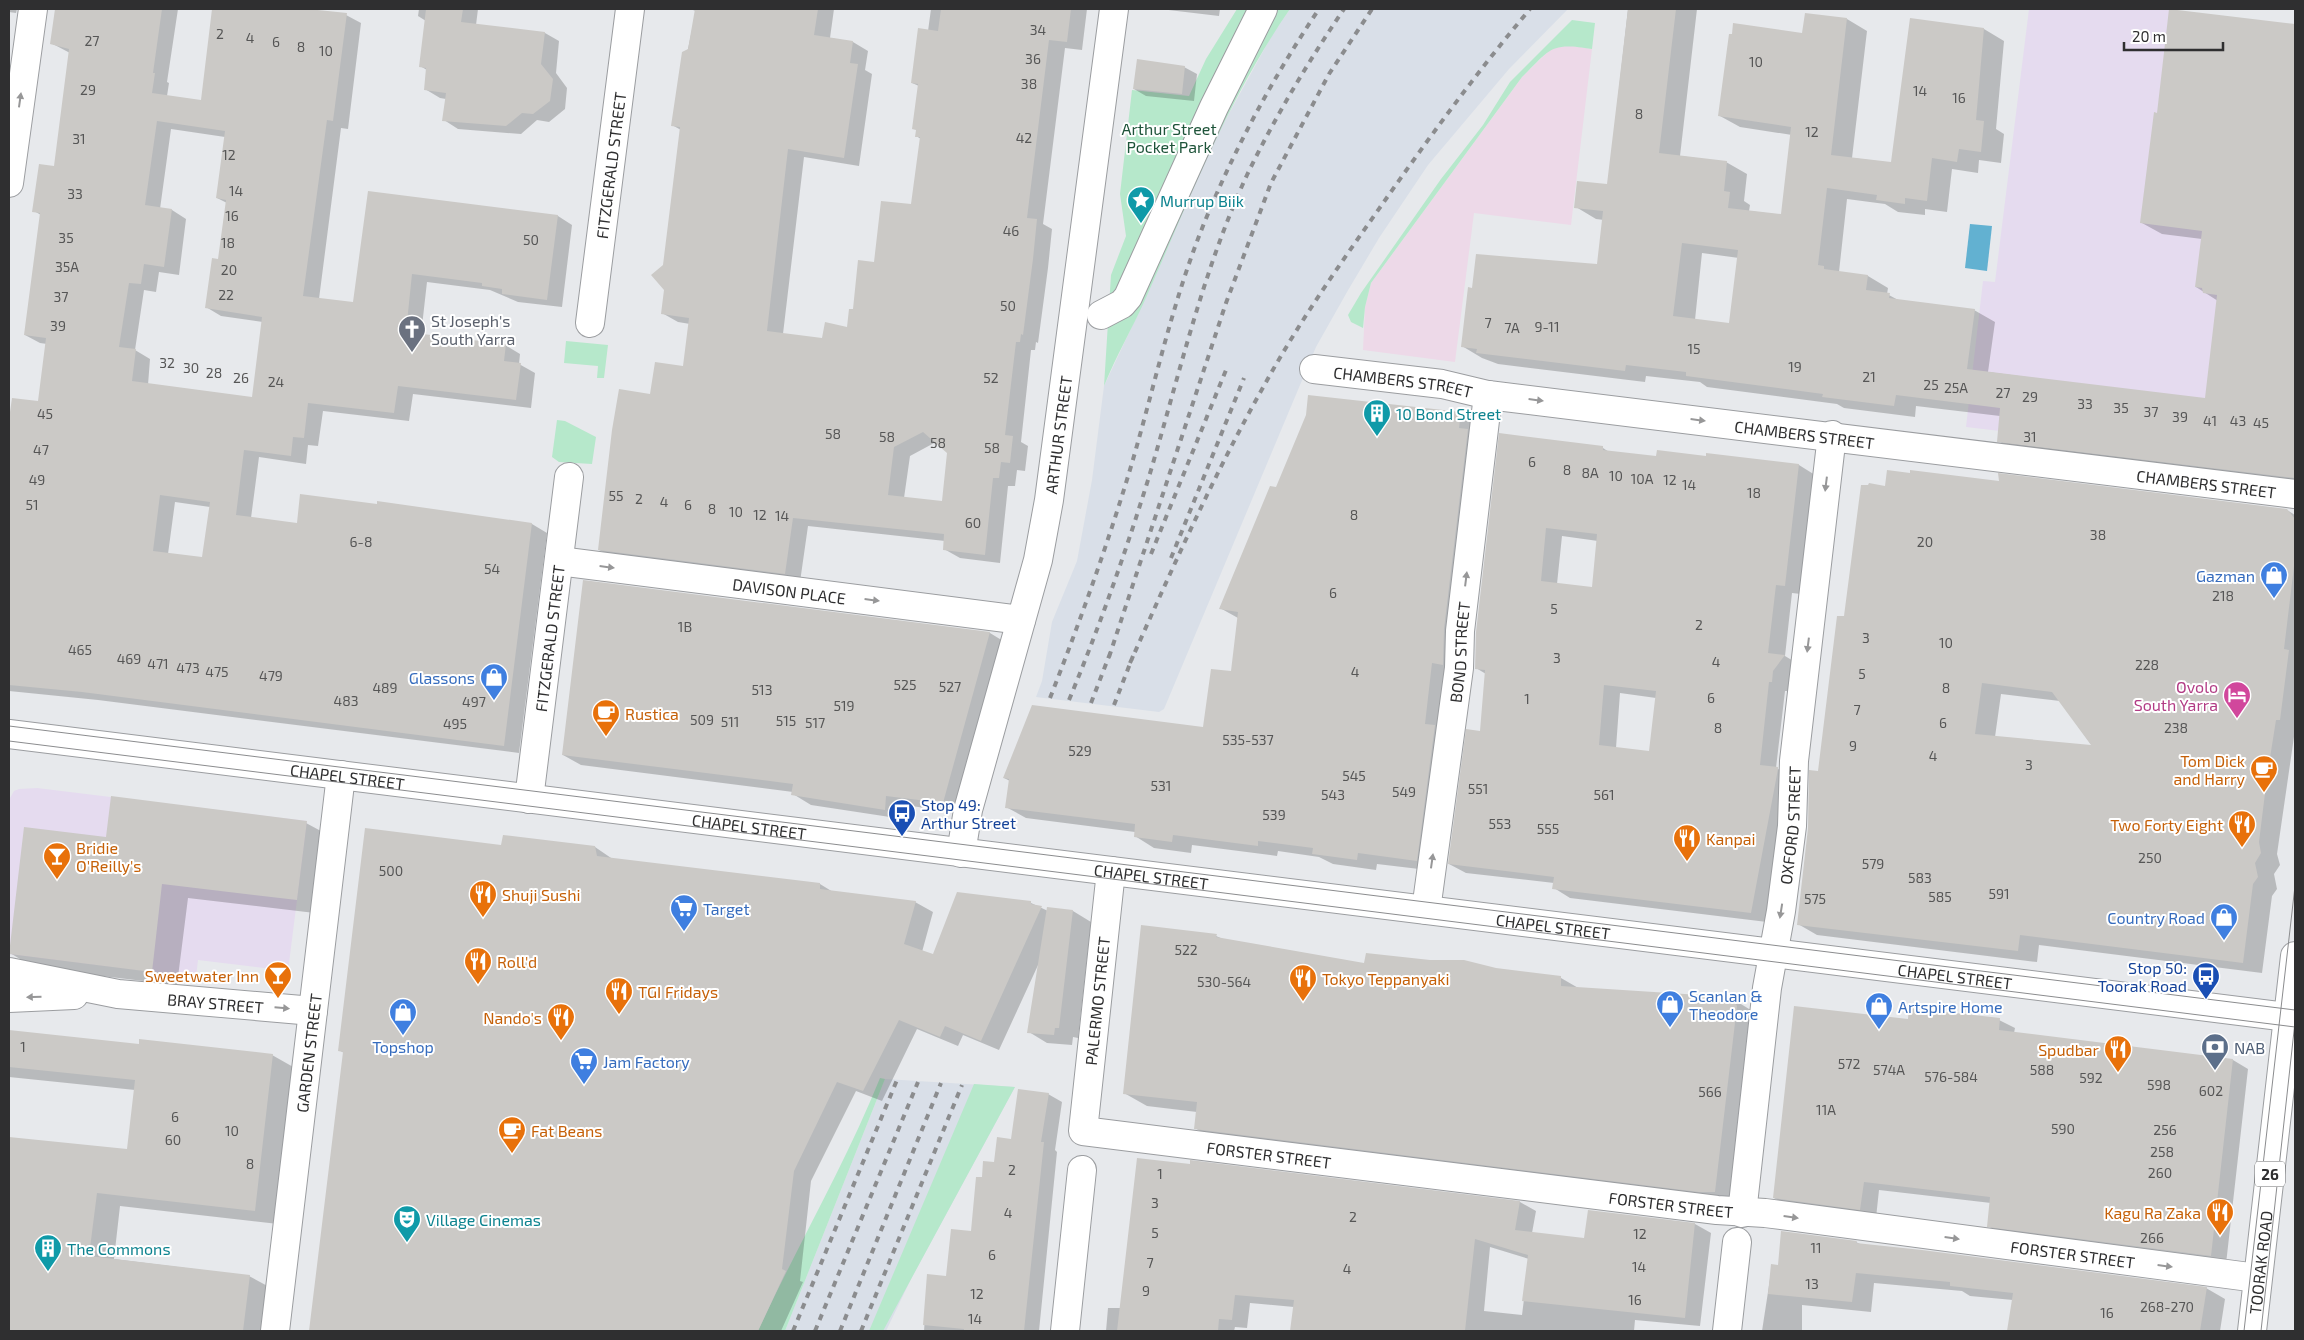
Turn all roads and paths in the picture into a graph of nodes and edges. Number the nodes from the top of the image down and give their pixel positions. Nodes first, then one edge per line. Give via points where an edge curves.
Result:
1 (33, 9) edge
2 (630, 9) edge
3 (1114, 9) edge
4 (1263, 9) edge
5 (9, 183) edge
6 (1101, 315) dead end
7 (590, 323) dead end
8 (1314, 369) dead end
9 (1488, 395) junction
10 (1832, 436) junction
11 (569, 477) dead end
12 (2295, 494) edge
13 (559, 560) junction
14 (1021, 620) junction
15 (9, 734) edge
16 (341, 775) junction
17 (529, 799) junction
18 (961, 853) junction
19 (1111, 871) junction
20 (1426, 910) junction
21 (1773, 954) junction
22 (2295, 956) edge
23 (9, 972) edge
24 (118, 994) junction
25 (9, 998) edge
26 (313, 1011) junction
27 (2292, 1017) edge
28 (1083, 1131) joint
29 (1082, 1170) dead end
30 (1742, 1213) junction
31 (1737, 1242) dead end
32 (2258, 1278) junction
33 (275, 1331) edge
34 (1065, 1331) edge
35 (1727, 1331) edge
36 (2252, 1331) edge

5 -> 1 street
2 - 7 street, FITZGERALD STREET
3 - 14 street, ARTHUR STREET via 1051,492 1038,560
4 - 6 street via 1214,107 1128,297
8 - 9 street, CHAMBERS STREET via 1442,384
9 -> 10 street, CHAMBERS STREET
20 -> 9 street, BOND STREET via 1459,668 1460,631
10 - 12 street, CHAMBERS STREET
10 -> 21 street, OXFORD STREET via 1794,761 1792,826
11 - 13 street, FITZGERALD STREET
13 -> 14 street, DAVISON PLACE
13 - 17 street, FITZGERALD STREET
14 - 18 street, ARTHUR STREET via 968,810
15 - 16 street, CHAPEL STREET
16 - 17 street, CHAPEL STREET
16 - 26 street, GARDEN STREET
17 - 18 street, CHAPEL STREET
18 - 19 street, CHAPEL STREET
19 - 20 street, CHAPEL STREET
19 - 28 street, PALERMO STREET
20 - 21 street, CHAPEL STREET
21 - 27 street, CHAPEL STREET
21 - 30 street, OXFORD STREET
22 - 27 street, TOORAK ROAD / 26
23 - 24 street, BRAY STREET
24 -> 25 street, BRAY STREET
24 -> 26 street, BRAY STREET
26 - 33 street, GARDEN STREET
27 - 32 street, TOORAK ROAD / 26
28 - 30 street, FORSTER STREET
29 - 34 street
30 -> 32 street, FORSTER STREET via 1765,1213
31 - 35 street
32 - 36 street, TOORAK ROAD / 26

